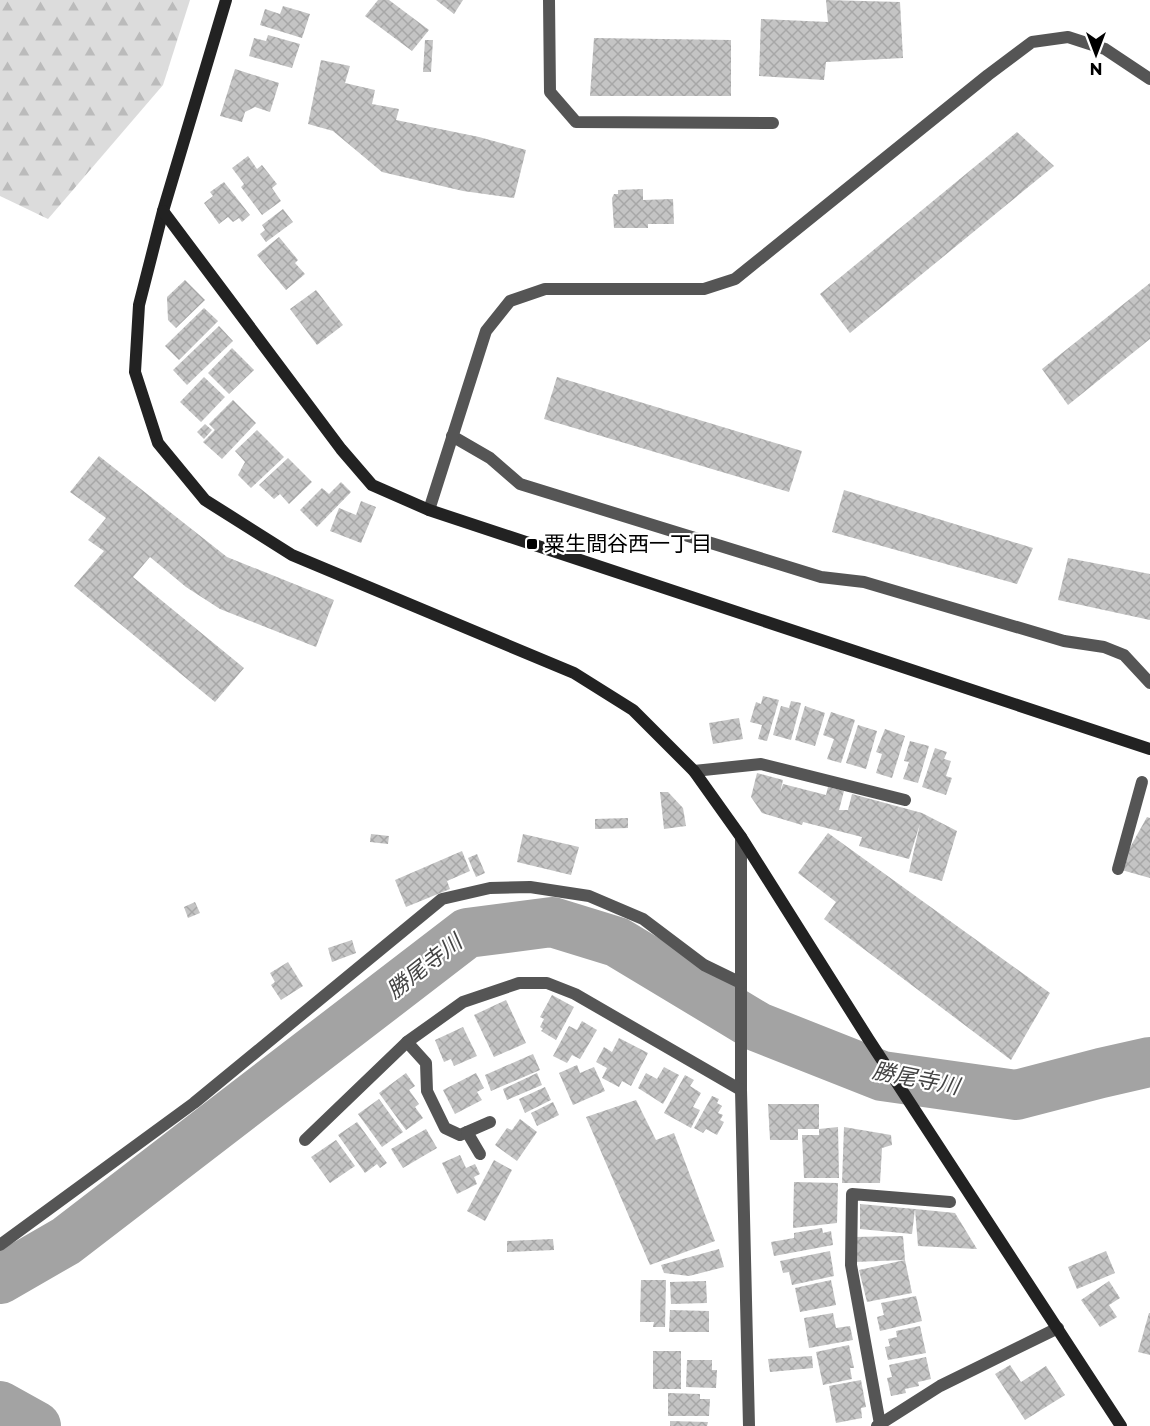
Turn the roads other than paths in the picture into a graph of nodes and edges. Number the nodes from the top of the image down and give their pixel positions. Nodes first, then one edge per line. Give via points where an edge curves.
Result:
1 (226, 0) edge
2 (549, 0) edge
3 (1150, 79) edge
4 (772, 123) dead end
5 (163, 212) junction
6 (452, 436) junction
7 (429, 510) junction
8 (1150, 683) edge
9 (1150, 749) edge
10 (694, 771) junction
11 (1142, 782) dead end
12 (905, 800) dead end
13 (1137, 801) junction
14 (1150, 804) edge
15 (741, 837) junction
16 (1118, 869) dead end
17 (741, 983) junction
18 (407, 1041) junction
19 (741, 1090) junction
20 (490, 1122) dead end
21 (467, 1132) junction
22 (305, 1140) dead end
23 (480, 1154) dead end
24 (950, 1202) dead end
25 (0, 1245) edge
26 (1058, 1328) junction
27 (878, 1425) edge
28 (749, 1426) edge
29 (1121, 1426) edge

1 - 5 street
2 - 4 street via 550,92 576,122
3 - 6 street via 1105,49 1068,37 1032,42 735,279 705,289 545,289 510,301 486,331
5 - 7 street via 372,485
5 - 10 street via 139,305 135,372 158,443 205,500 292,555 574,673 633,710
6 - 7 street
6 - 8 street via 490,458 520,484 821,577 864,582 1064,641 1104,646 1124,655
7 - 9 street
10 - 12 street via 761,764
10 - 15 street
11 - 13 street
13 - 14 street
13 - 16 street
15 - 17 street
15 - 26 street
17 - 19 street
17 - 25 street via 704,965 643,919 589,896 530,887 490,888 442,899 194,1103
18 - 19 street via 463,1002 519,983 547,983 575,994
18 - 21 street via 426,1063 427,1091 445,1128 460,1135
18 - 22 street
19 - 28 street
20 - 21 street
21 - 23 street
24 - 27 street via 852,1194 851,1264
26 - 27 street via 940,1386
26 - 29 street

